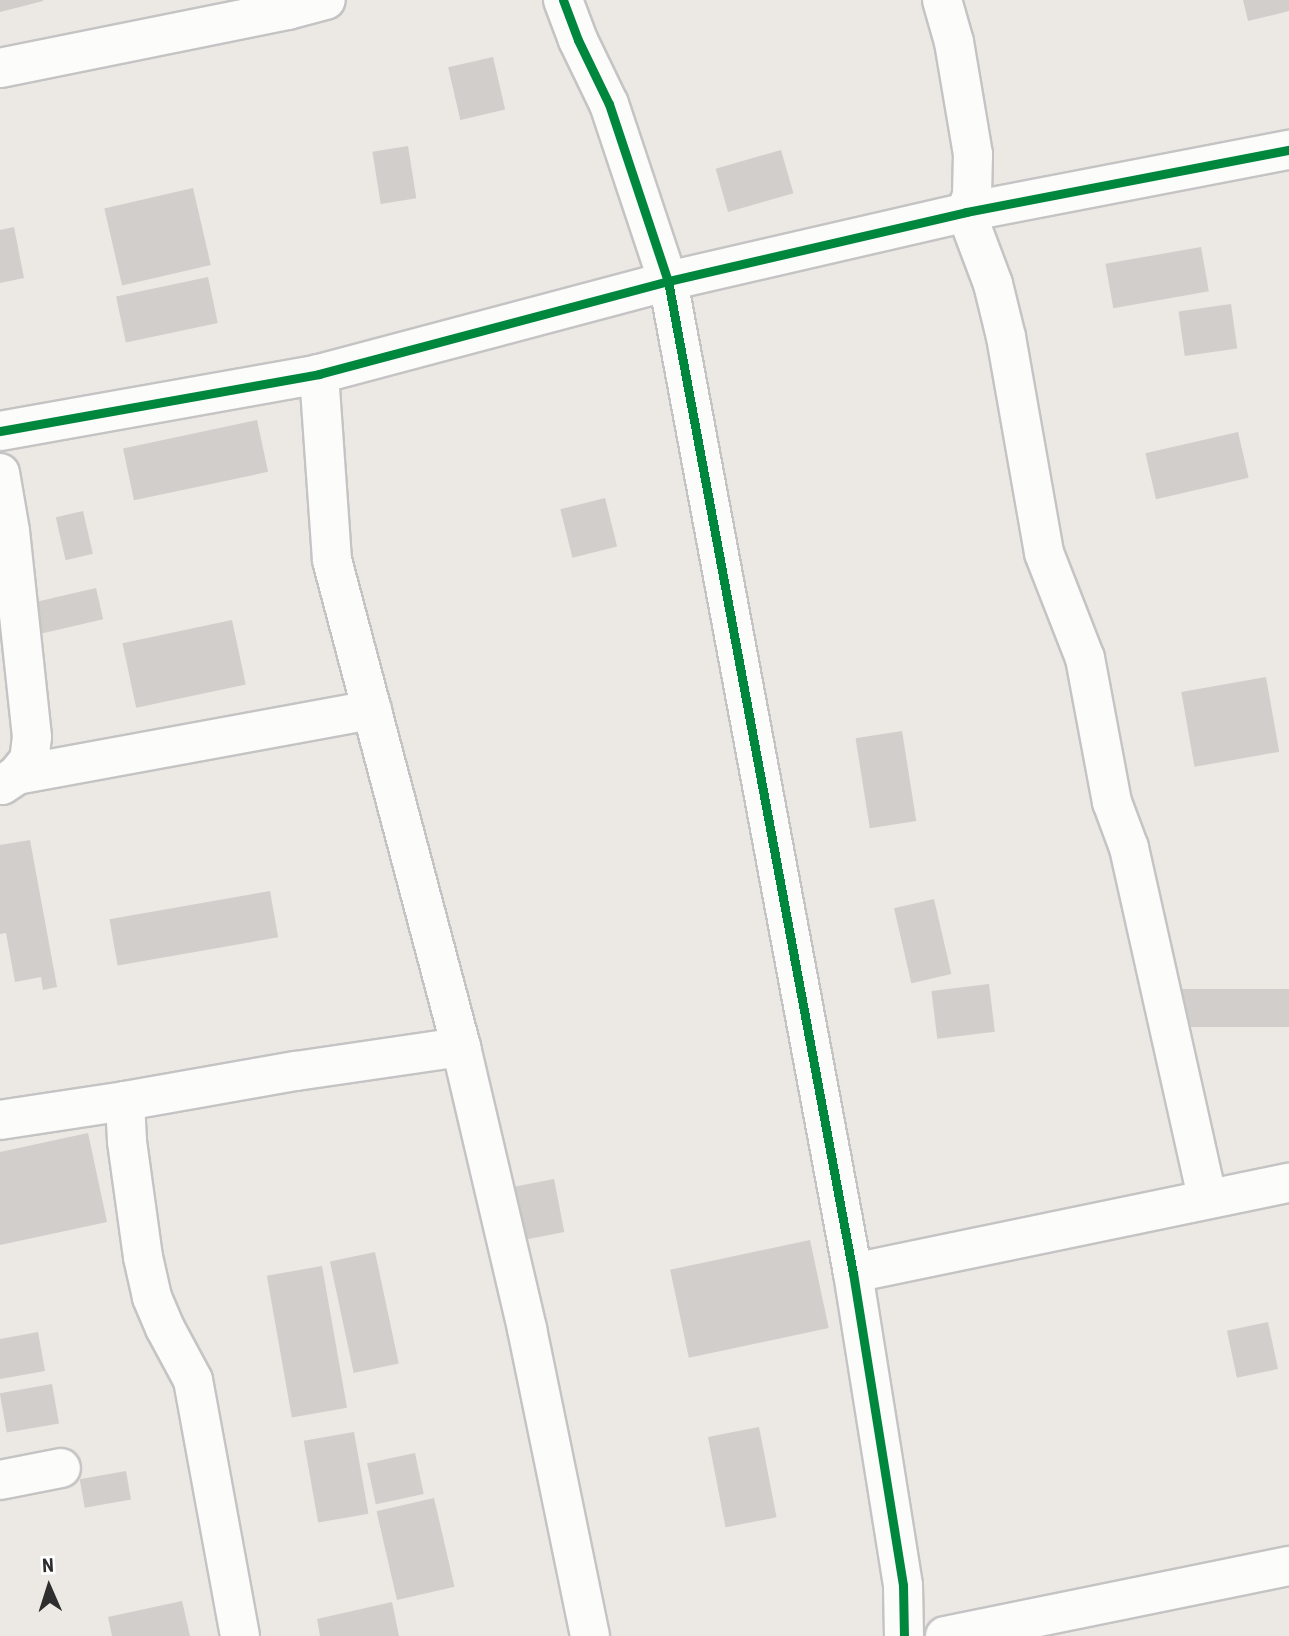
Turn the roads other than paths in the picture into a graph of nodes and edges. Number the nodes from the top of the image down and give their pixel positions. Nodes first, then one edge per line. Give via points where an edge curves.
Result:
1 (326, 0) edge
2 (564, 0) edge
3 (942, 0) edge
4 (0, 68) edge
5 (1289, 150) edge
6 (966, 212) junction
7 (668, 281) junction
8 (319, 374) junction
9 (0, 430) edge
10 (0, 472) edge
11 (372, 710) junction
12 (9, 780) edge
13 (461, 1048) junction
14 (125, 1101) junction
15 (0, 1120) edge
16 (1289, 1183) edge
17 (1208, 1198) junction
18 (853, 1273) junction
19 (61, 1468) dead end
20 (0, 1480) edge
21 (1289, 1566) edge
22 (240, 1636) edge
23 (590, 1636) edge
24 (904, 1636) edge
25 (945, 1636) edge

1 - 4 street
2 - 7 street via 610,104
3 - 6 street via 973,154 972,195
5 - 6 street
6 - 7 street
6 - 17 street via 993,284 1006,337 1044,553 1085,658 1112,802 1129,848
7 - 8 street
7 - 18 street
8 - 9 street
8 - 11 street via 332,560
10 - 12 street via 32,737 29,760
11 - 12 street
11 - 13 street
13 - 14 street
13 - 23 street via 527,1329
14 - 15 street
14 - 22 street via 143,1257 164,1328 193,1380
16 - 17 street
17 - 18 street
18 - 24 street via 903,1585
19 - 20 street
21 - 25 street

